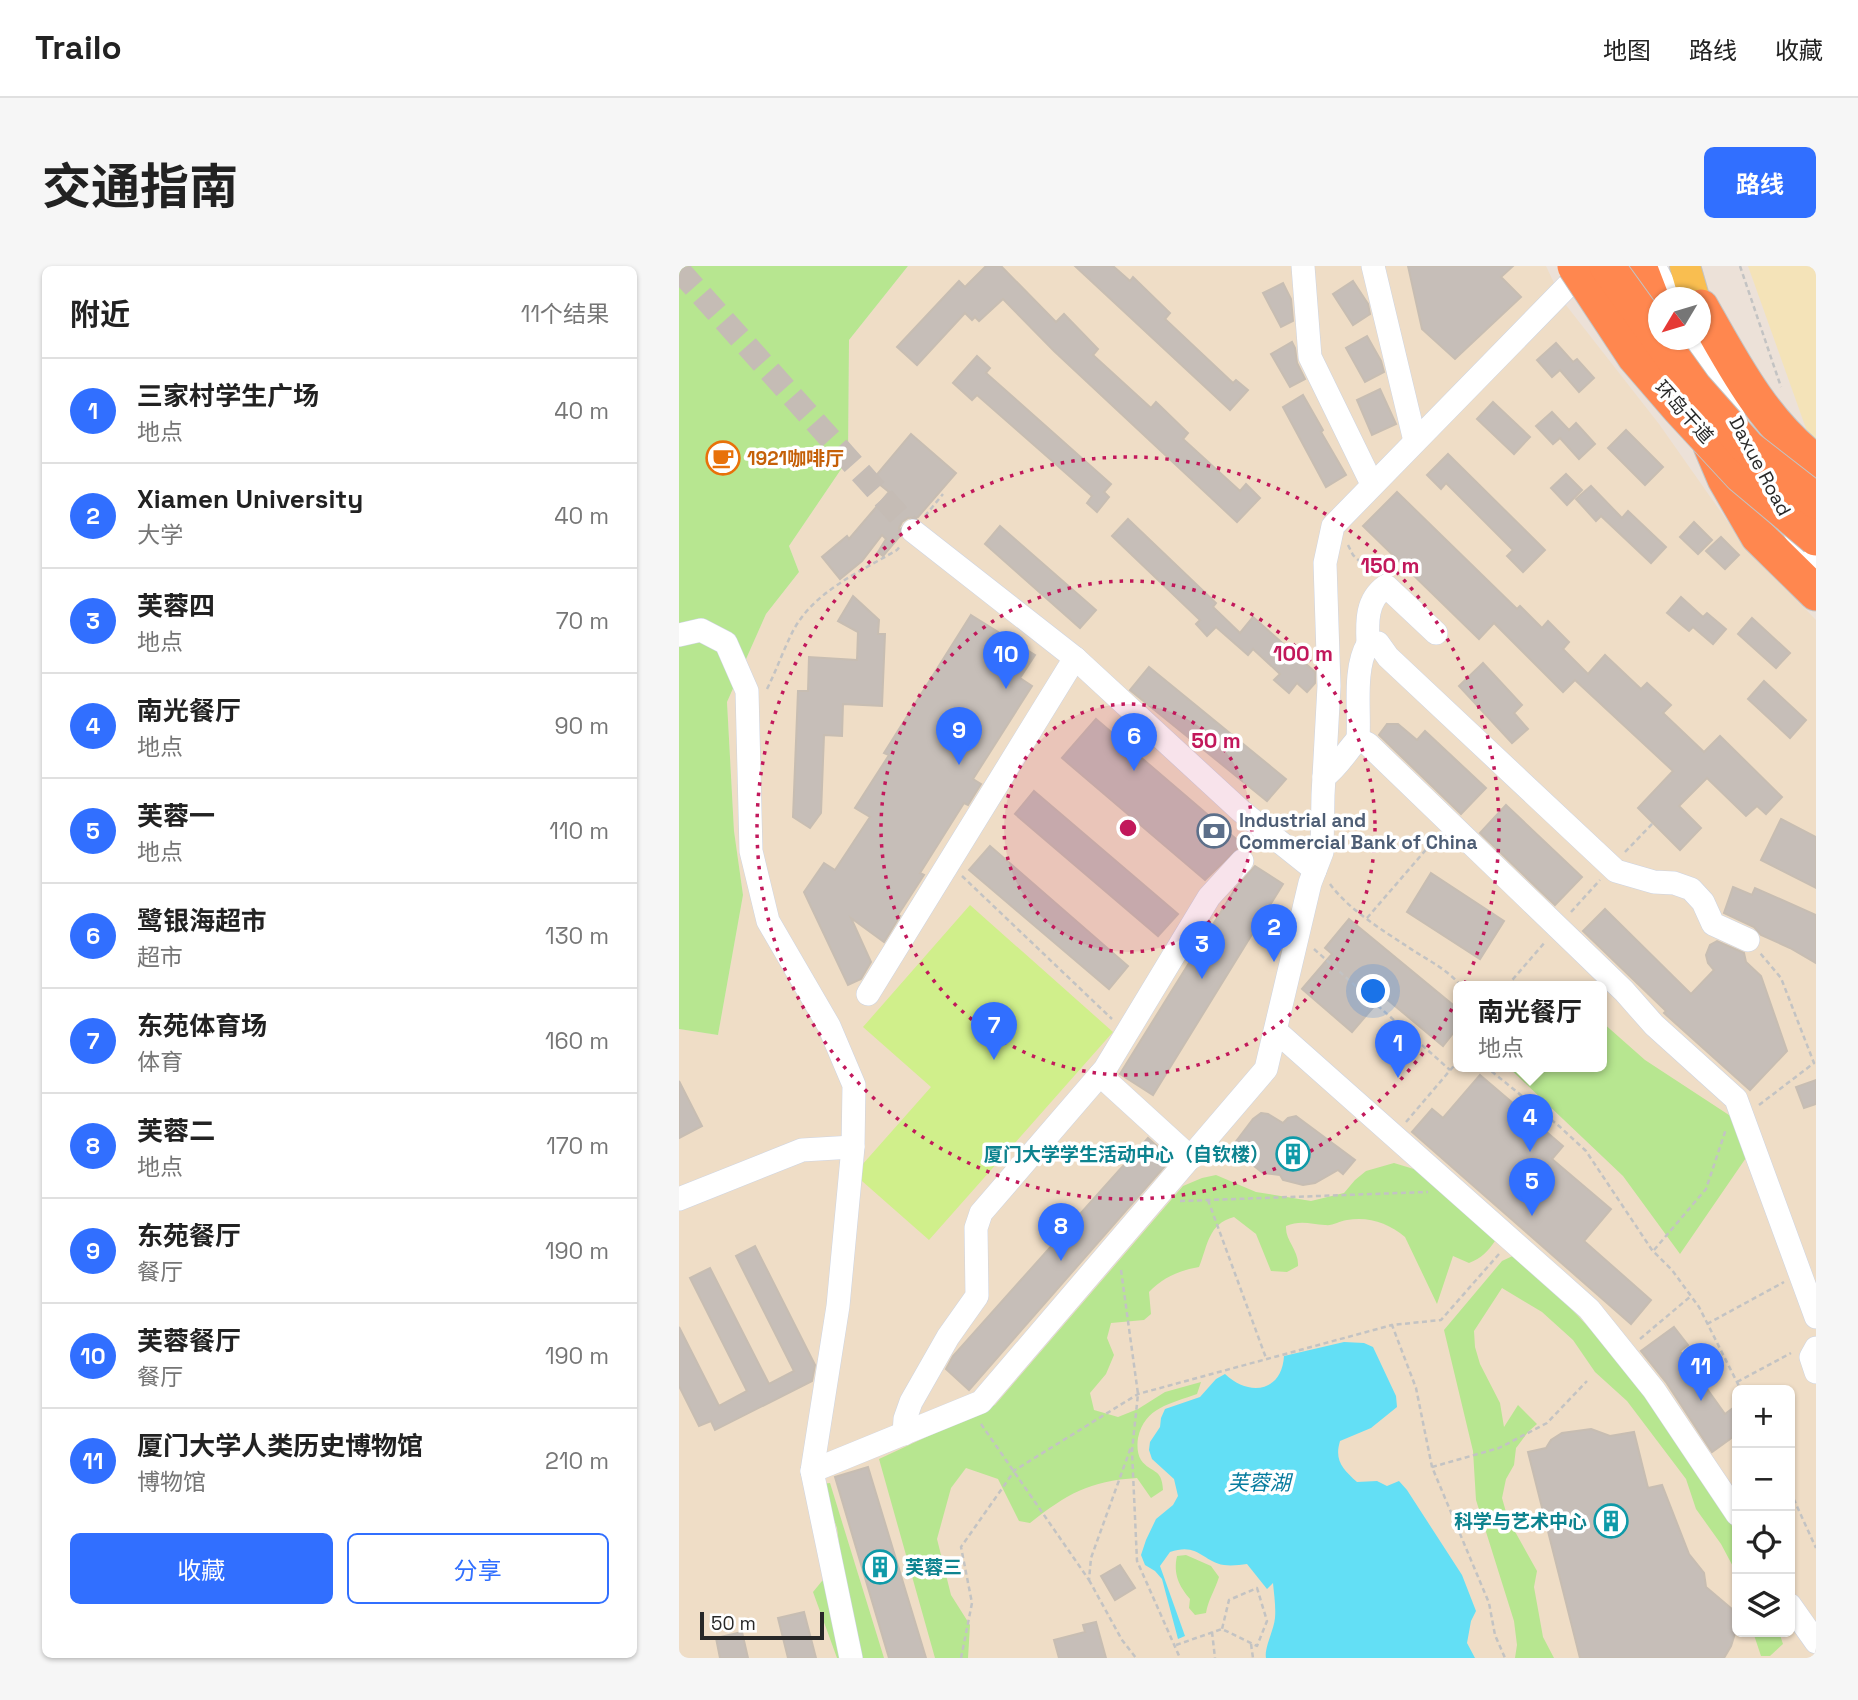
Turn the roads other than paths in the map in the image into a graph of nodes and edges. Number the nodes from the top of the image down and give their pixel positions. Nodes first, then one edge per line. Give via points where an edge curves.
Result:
1 (1303, 266) edge
2 (1373, 266) edge
3 (1642, 279) edge
4 (1711, 326) edge
5 (1671, 350) edge
6 (1700, 350) edge
7 (1705, 350) edge
8 (1708, 364) junction
9 (1415, 441) junction
10 (1804, 454) edge
11 (1372, 484) junction
12 (1816, 501) edge
13 (913, 531) tunnel mouth
14 (1816, 538) edge
15 (1816, 566) edge
16 (1816, 593) edge
17 (1436, 633) dead end
18 (679, 635) edge
19 (1368, 644) junction
20 (1075, 658) junction
21 (1358, 739) junction
22 (1324, 777) junction
23 (1242, 861) dead end
24 (1315, 870) junction
25 (1748, 940) road end
26 (868, 994) dead end
27 (1276, 1031) junction
28 (1100, 1075) junction
29 (853, 1147) junction
30 (1191, 1158) junction
31 (679, 1199) edge
32 (1816, 1317) edge
33 (1805, 1350) edge
34 (1816, 1372) edge
35 (904, 1434) junction
36 (811, 1471) junction
37 (1735, 1511) edge
38 (1795, 1612) edge
39 (1816, 1642) edge
40 (851, 1658) edge

1 - 11 street via 1310,357
2 - 9 street
3 - 9 street
3 - 12 highway, 环岛干道, bridge via 1703,398 1748,448
3 - 14 highway, 环岛干道, bridge via 1635,357 1741,475
4 - 10 highway via 1739,375
5 - 16 highway via 1725,479 1758,536
6 - 8 street
7 - 8 street
8 - 15 street, Daxue Road via 1759,471
9 - 11 street
11 - 22 street via 1333,526 1325,563 1329,686
13 - 20 street
17 - 19 street via 1386,586 1371,601
18 - 29 street via 701,630 726,643 747,691 751,851 768,920 829,1026 854,1085
19 - 21 street via 1359,671
19 - 25 street via 1378,643 1612,867 1633,877 1691,889 1713,924
20 - 24 street via 1241,811
20 - 26 street
21 - 22 street
21 - 32 street via 1369,744 1558,927 1739,1108
22 - 24 street via 1322,852
23 - 28 street via 1209,897
24 - 27 street
27 - 30 street via 1266,1069
27 - 37 street via 1589,1310 1654,1390
28 - 30 street
28 - 35 street via 981,1213 976,1228 977,1296 911,1402
29 - 31 street via 802,1150
29 - 36 street via 838,1306
30 - 35 street via 981,1402
33 - 34 street
35 - 36 street
36 - 40 street
38 - 39 street

